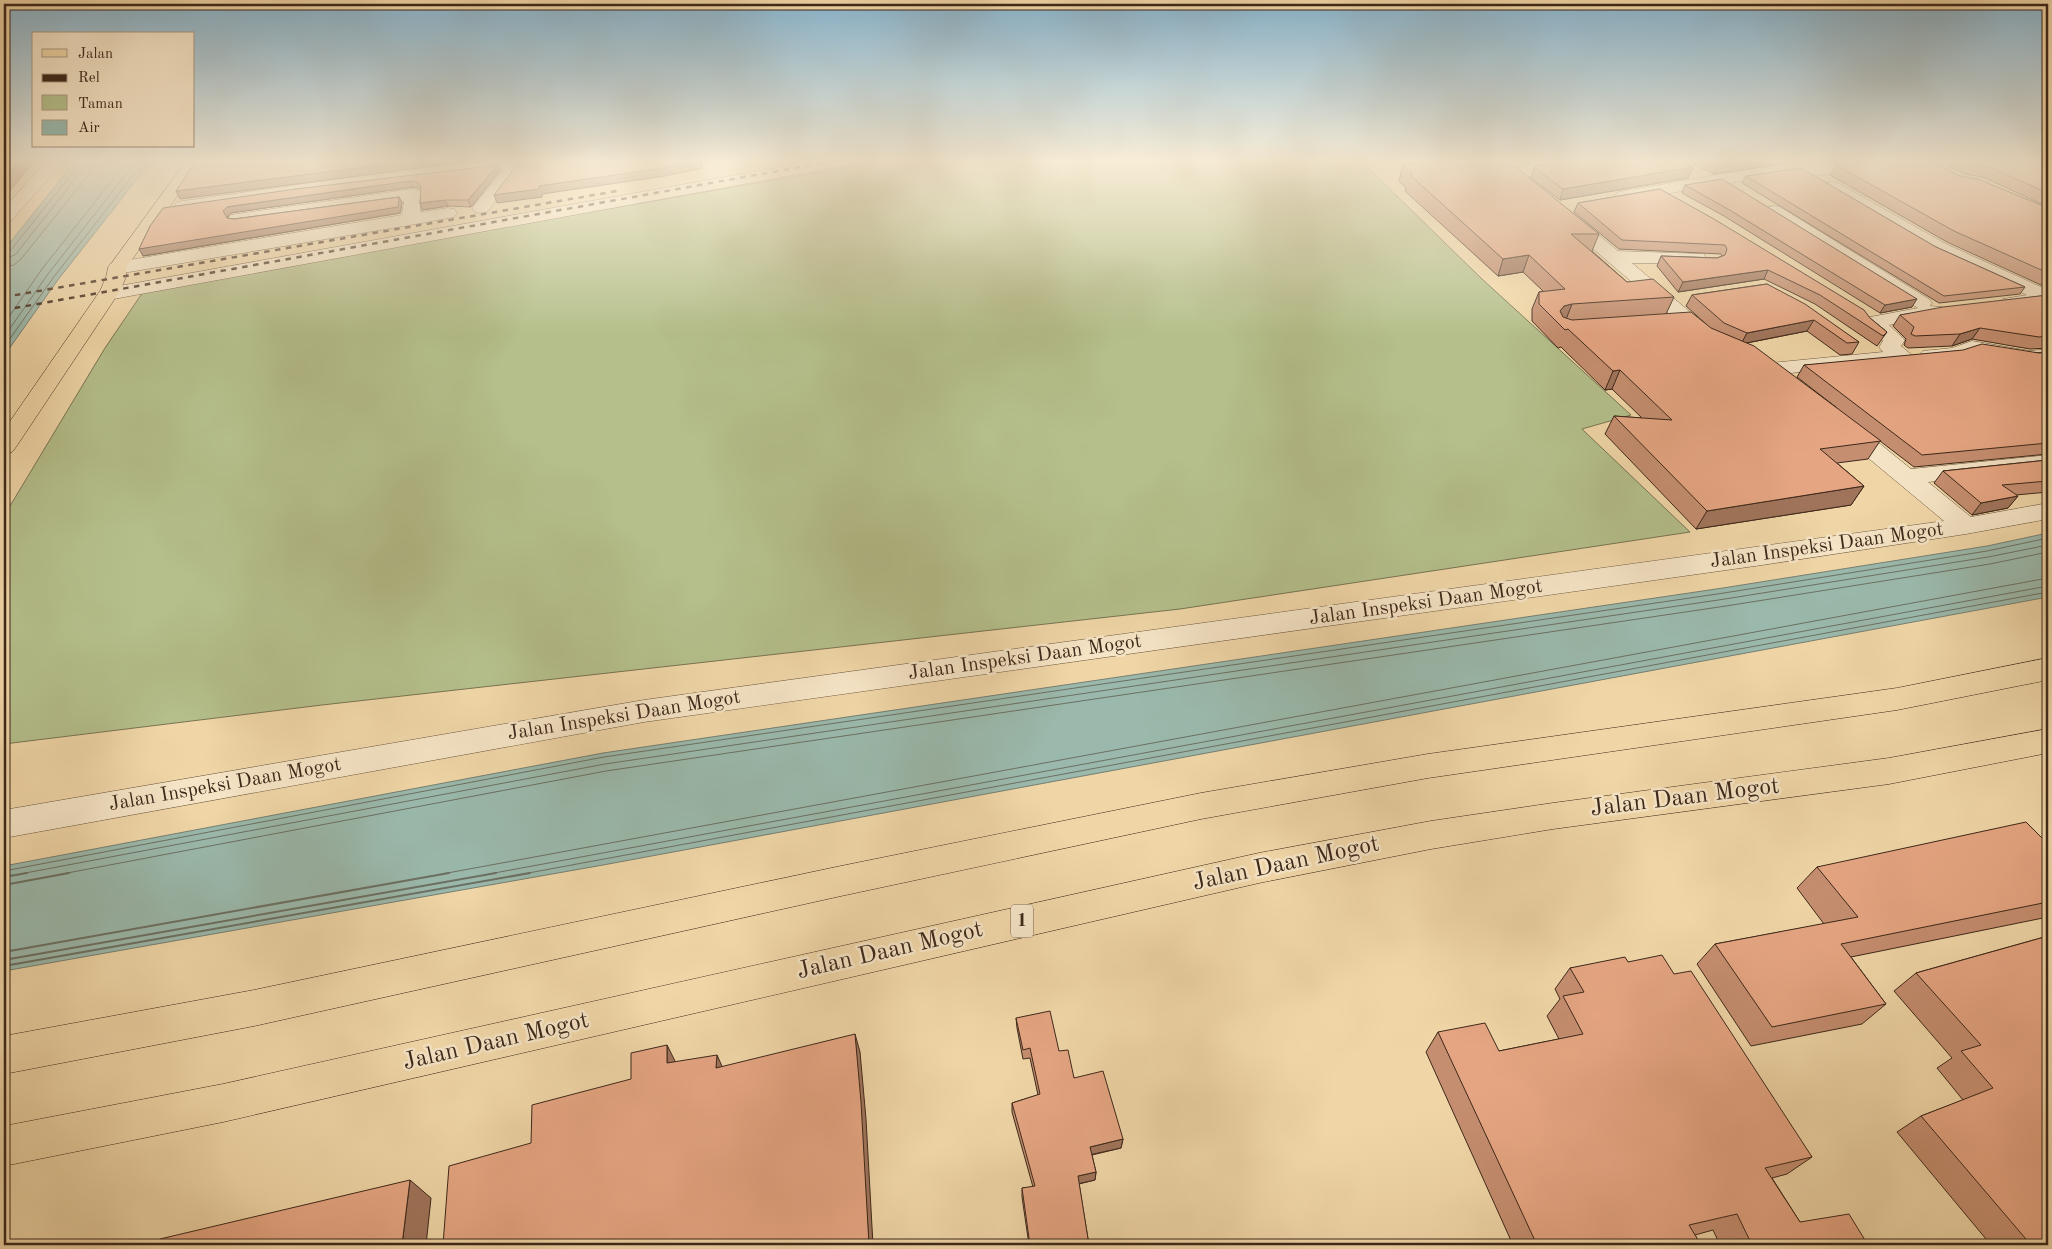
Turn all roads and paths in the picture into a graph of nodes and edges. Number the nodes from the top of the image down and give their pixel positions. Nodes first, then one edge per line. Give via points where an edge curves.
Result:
1 (151, 218) edge
2 (243, 218) edge
3 (420, 218) edge
4 (526, 218) edge
5 (1574, 218) edge
6 (1785, 218) edge
7 (1888, 218) edge
8 (238, 219) edge
9 (410, 220) joint
10 (1614, 257) junction
11 (1712, 258) edge
12 (116, 268) junction
13 (2044, 292) edge
14 (108, 294) junction
15 (1694, 297) edge
16 (1666, 302) junction
17 (1994, 304) edge
18 (1955, 309) edge
19 (1935, 311) junction
20 (1690, 321) junction
21 (1658, 322) edge
22 (1854, 344) edge
23 (1727, 347) edge
24 (2048, 355) edge
25 (1903, 357) junction
26 (1878, 360) junction
27 (1793, 386) edge
28 (1830, 415) edge
29 (4, 447) edge
30 (2048, 462) edge
31 (1908, 477) junction
32 (2048, 510) edge
33 (1966, 526) junction
34 (2048, 669) edge
35 (2048, 741) edge
36 (4, 824) edge
37 (4, 1055) edge
38 (4, 1146) edge

1 - 12 main road
2 - 8 street
3 - 9 street
4 - 14 street
5 - 10 street
6 - 19 street
7 - 13 street via 1939,248
9 - 12 street
10 - 11 street
10 - 16 street
12 - 14 main road via 116,277
13 - 17 street via 2043,299
14 - 29 main road
15 - 16 street
16 - 20 street
18 - 19 street
19 - 25 street via 1867,316 1895,340 1889,347
20 - 21 street
20 - 23 street via 1710,340
22 - 26 street
24 - 25 street via 2030,357 1972,347 1956,354
25 - 26 street
26 - 27 street via 1764,365
28 - 31 street
30 - 31 street
31 - 33 street
32 - 33 street, Jalan Inspeksi Daan Mogot
33 - 36 street, Jalan Inspeksi Daan Mogot via 644,711
34 - 37 main road via 1897,700 1428,766 1201,806 254,1008
35 - 38 main road, Jalan Daan Mogot / 1 via 1889,771 1440,833 1259,868 233,1101

